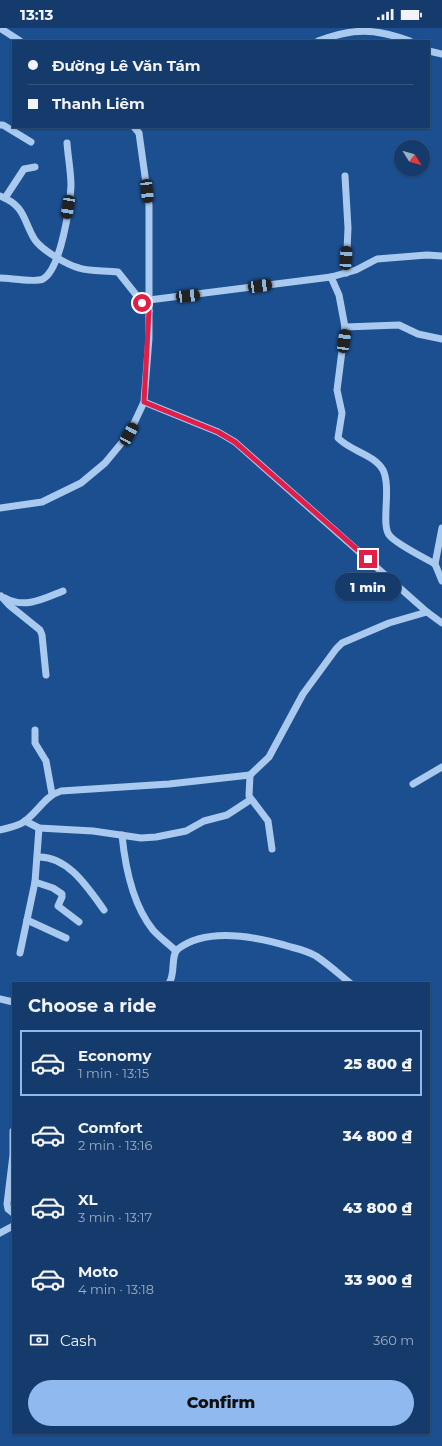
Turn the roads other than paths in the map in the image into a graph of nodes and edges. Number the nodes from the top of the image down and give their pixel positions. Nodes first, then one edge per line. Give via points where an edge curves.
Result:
1 (0, 28) edge
2 (18, 40) edge
3 (320, 40) edge
4 (407, 40) edge
5 (430, 51) edge
6 (442, 54) edge
7 (0, 125) edge
8 (135, 128) edge
9 (31, 142) dead end
10 (67, 143) dead end
11 (35, 167) dead end
12 (345, 176) dead end
13 (3, 197) edge
14 (442, 256) edge
15 (57, 257) junction
16 (346, 273) junction
17 (331, 276) junction
18 (0, 278) edge
19 (149, 300) junction
20 (149, 311) junction
21 (345, 327) junction
22 (442, 339) edge
23 (144, 402) junction
24 (0, 508) edge
25 (442, 528) edge
26 (435, 564) junction
27 (442, 581) edge
28 (63, 591) dead end
29 (1, 596) edge
30 (427, 612) junction
31 (440, 621) edge
32 (46, 675) dead end
33 (36, 730) dead end
34 (442, 767) edge
35 (250, 775) junction
36 (413, 784) dead end
37 (52, 794) junction
38 (250, 800) junction
39 (25, 821) junction
40 (39, 828) junction
41 (0, 830) edge
42 (122, 835) junction
43 (272, 849) dead end
44 (38, 857) junction
45 (35, 882) junction
46 (104, 910) dead end
47 (28, 920) junction
48 (79, 922) dead end
49 (66, 938) dead end
50 (176, 950) junction
51 (20, 953) dead end
52 (169, 982) edge
53 (349, 982) edge
54 (0, 999) edge
55 (12, 1002) edge
56 (12, 1162) edge
57 (12, 1212) edge
58 (12, 1227) edge
59 (0, 1233) edge

1 - 2 street
3 - 4 street via 341,30 356,28 383,32
5 - 6 street
7 - 9 street
8 - 19 street via 139,134 149,205
10 - 15 street via 71,186
11 - 13 street via 24,169
12 - 16 street via 348,228
13 - 15 street via 13,203 26,218 35,240
14 - 16 street via 377,259
15 - 18 street via 43,279
15 - 20 street via 77,268 118,272
16 - 17 street
17 - 19 street
17 - 21 street via 339,295
19 - 20 street
20 - 23 street
21 - 22 street via 399,325 418,334
21 - 26 street via 337,390 342,413 338,438 375,461 382,470 388,486 386,529 390,537
23 - 24 street via 129,434 105,462 81,483 42,502
23 - 30 street via 218,432 235,442
25 - 26 street
26 - 27 street
28 - 29 street via 27,604 13,602
29 - 32 street via 40,630
30 - 31 street
30 - 35 street via 389,623 342,642 303,694 269,757
33 - 37 street via 35,743 46,761
34 - 36 street
35 - 37 street via 169,784 61,791
35 - 38 street
37 - 39 street
38 - 42 street via 227,815 204,820 186,831 141,838
38 - 43 street via 268,821
39 - 40 street
39 - 41 street
40 - 42 street
40 - 44 street
42 - 50 street via 130,882 143,913 154,930
44 - 45 street
44 - 46 street via 55,858 64,864 91,892
45 - 47 street
45 - 48 street via 62,894 58,906
47 - 49 street
47 - 51 street
50 - 52 street via 174,972
50 - 53 street via 201,938 256,937 316,956
54 - 55 street
56 - 57 street via 7,1204
58 - 59 street

